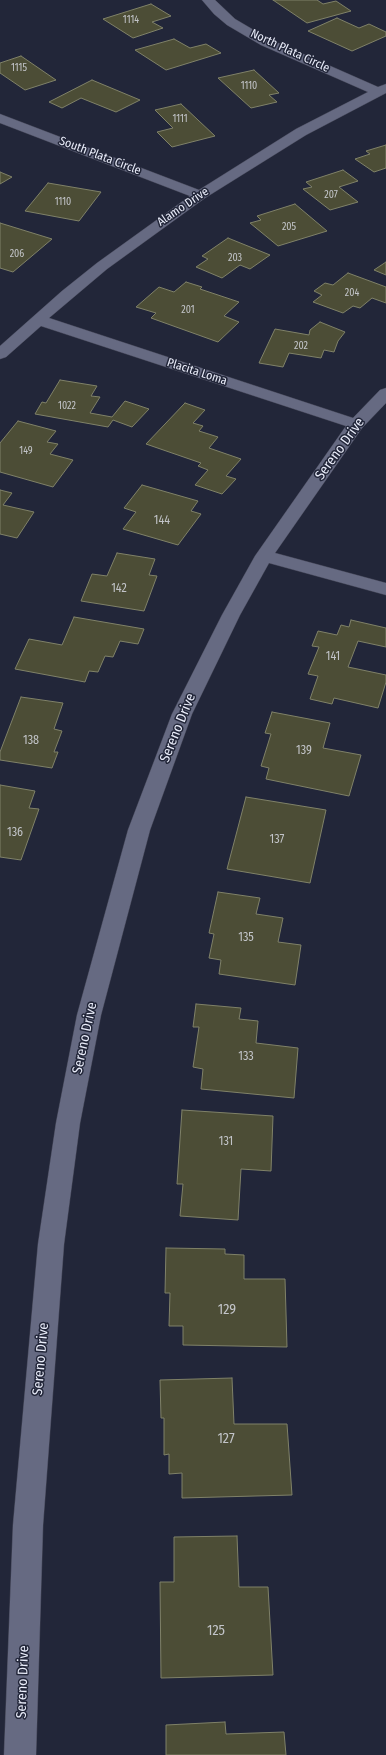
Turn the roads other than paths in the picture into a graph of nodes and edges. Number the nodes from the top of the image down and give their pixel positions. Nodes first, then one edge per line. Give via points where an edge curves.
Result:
1 (208, 0) edge
2 (382, 90) edge
3 (0, 118) edge
4 (200, 195) junction
5 (38, 320) junction
6 (0, 354) edge
7 (386, 393) edge
8 (356, 424) junction
9 (264, 556) junction
10 (386, 589) edge
11 (20, 1755) edge

1 - 2 street, North Plata Circle via 231,22 265,42
2 - 4 street, Alamo Drive via 301,132
3 - 4 street, South Plata Circle
4 - 5 street, Alamo Drive via 109,261
5 - 6 street, Alamo Drive
5 - 8 street, Placita Loma
7 - 8 street, Sereno Drive
8 - 9 street, Sereno Drive
9 - 10 street
9 - 11 street, Sereno Drive via 231,615 182,714 139,830 89,1015 68,1124 51,1244 28,1525

